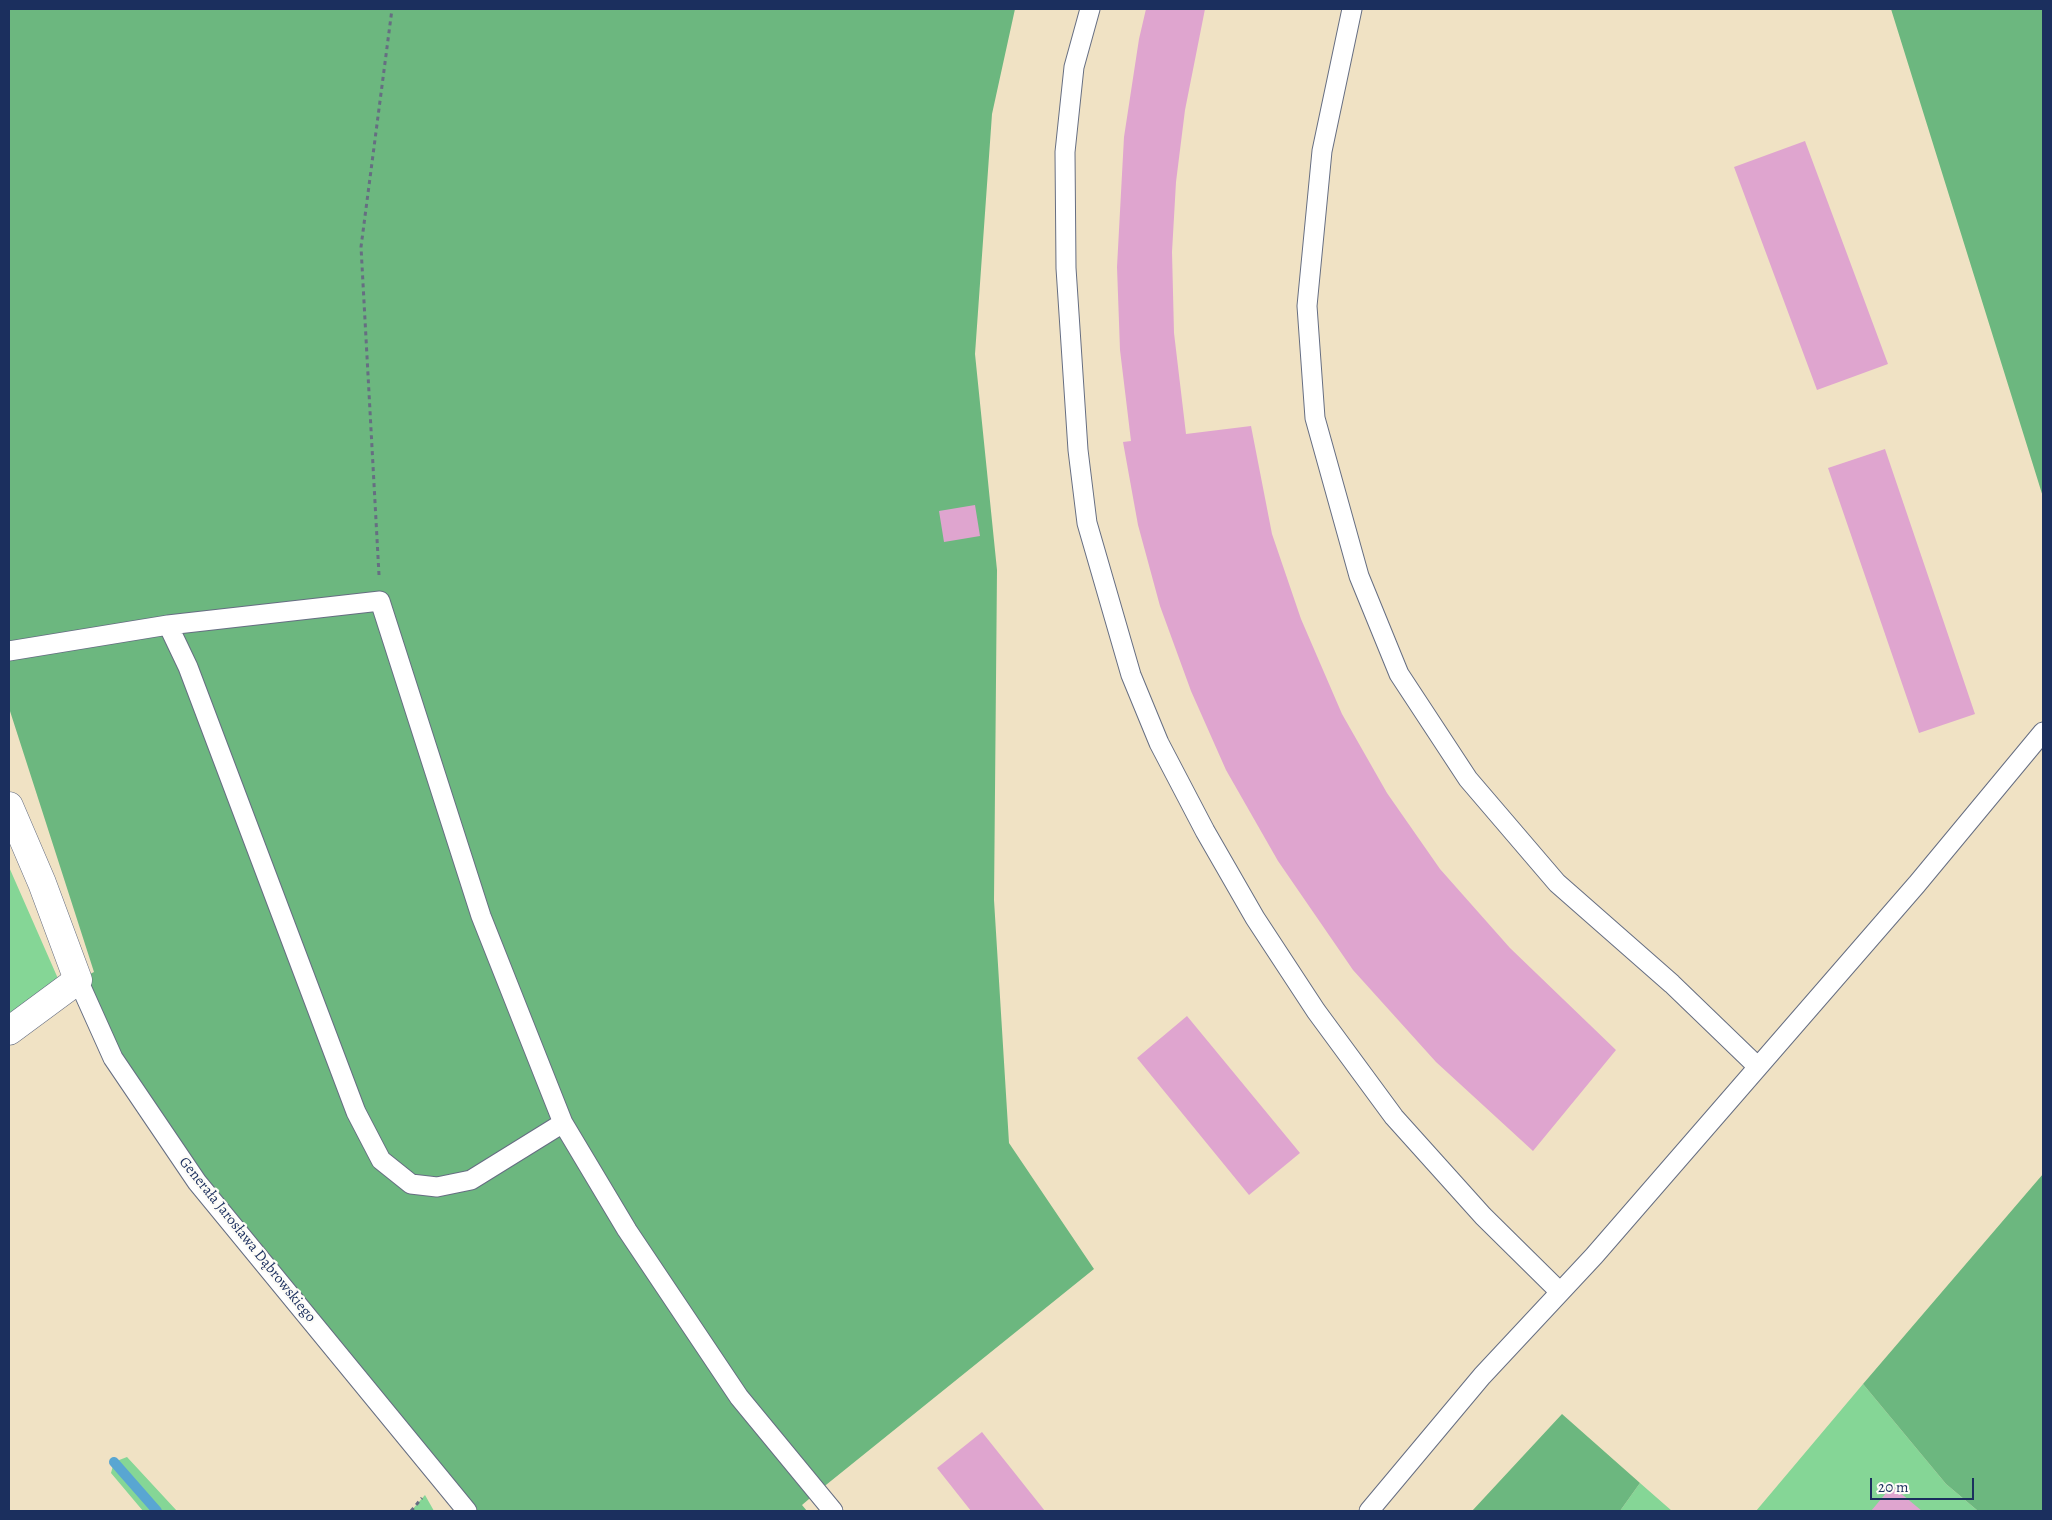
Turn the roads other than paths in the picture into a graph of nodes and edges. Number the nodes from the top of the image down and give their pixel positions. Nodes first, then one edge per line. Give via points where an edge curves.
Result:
1 (1090, 9) edge
2 (1352, 9) edge
3 (168, 625) junction
4 (9, 651) edge
5 (2043, 732) edge
6 (9, 806) edge
7 (78, 980) junction
8 (9, 1031) edge
9 (1757, 1066) junction
10 (563, 1123) junction
11 (1560, 1292) junction
12 (467, 1511) edge
13 (833, 1511) edge
14 (1369, 1511) edge

1 - 11 lane via 1074,67 1065,152 1067,278 1078,450 1087,523 1131,675 1159,743 1205,831 1255,918 1316,1011 1394,1117 1483,1216
2 - 9 lane via 1322,151 1307,306 1315,418 1359,576 1398,674 1468,779 1557,883 1672,984
3 - 4 lane
3 - 10 lane via 380,601 480,916
3 - 10 lane via 188,667 356,1112 380,1160 411,1184 437,1187 472,1180
5 - 9 lane via 1917,884
6 - 7 street, Generała Jarosława Dąbrowskiego
7 - 8 street
7 - 12 lane, Generała Jarosława Dąbrowskiego via 113,1058 197,1182
9 - 11 lane
10 - 13 lane via 627,1230 739,1397
11 - 14 lane via 1482,1376

